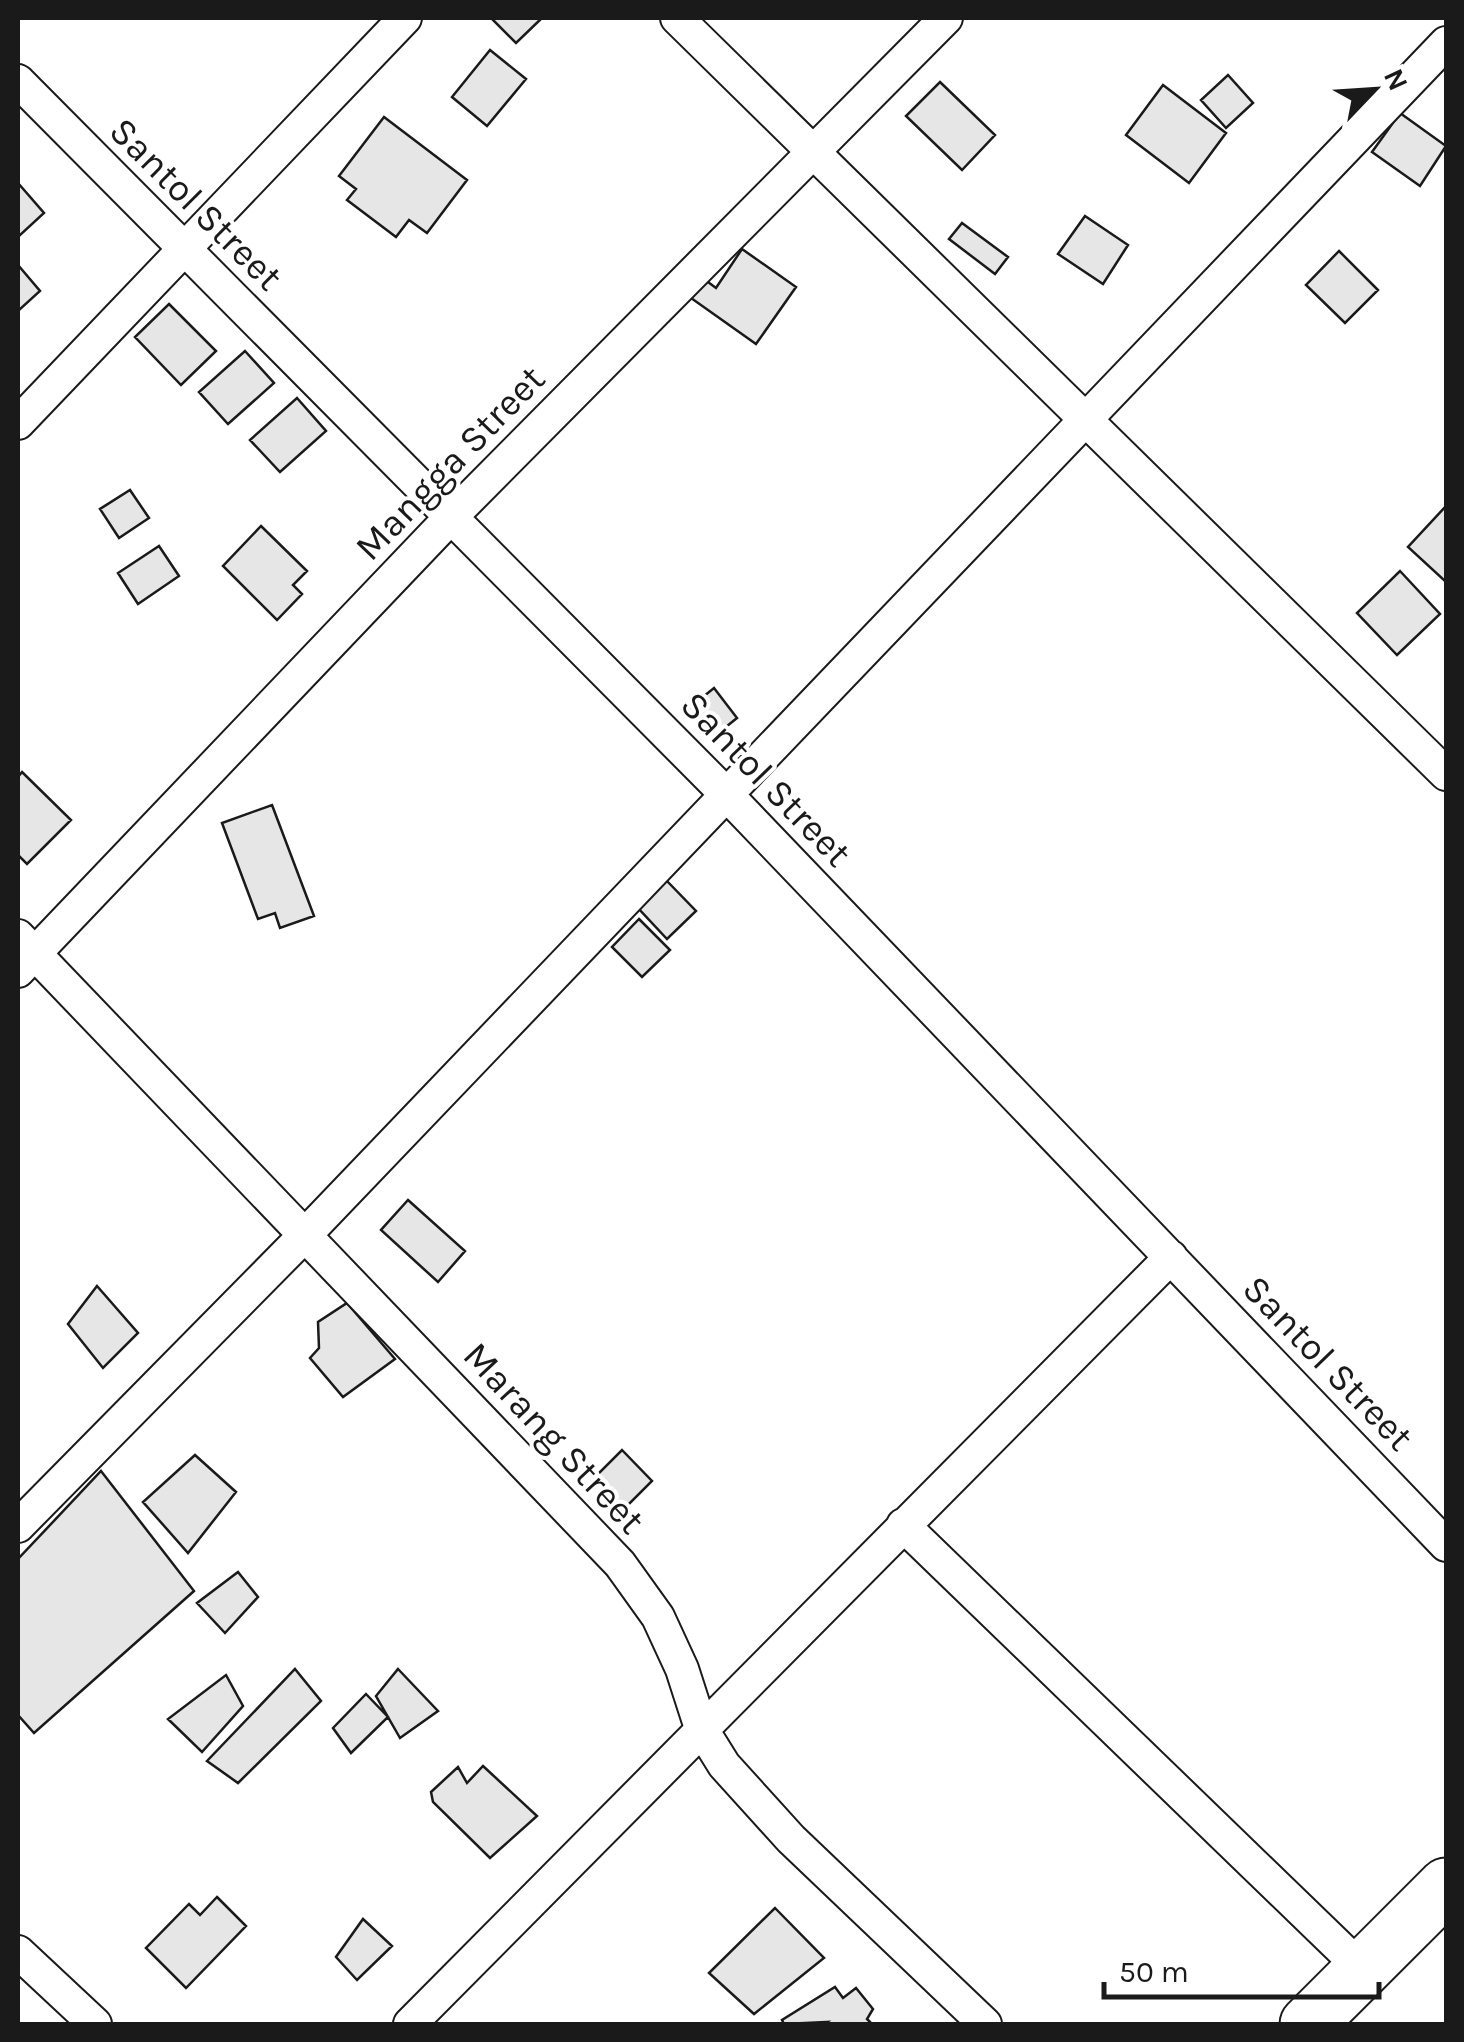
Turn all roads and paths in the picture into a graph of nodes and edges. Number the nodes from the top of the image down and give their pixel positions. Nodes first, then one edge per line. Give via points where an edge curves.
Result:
1 (405, 18) edge
2 (677, 18) edge
3 (946, 18) edge
4 (1446, 42) edge
5 (18, 81) edge
6 (813, 152) junction
7 (183, 248) junction
8 (1086, 420) junction
9 (18, 423) edge
10 (450, 517) junction
11 (1446, 774) edge
12 (728, 795) junction
13 (23, 953) edge
14 (305, 1235) junction
15 (1171, 1257) junction
16 (903, 1525) junction
17 (18, 1526) edge
18 (1446, 1545) edge
19 (702, 1728) junction
20 (1446, 1886) edge
21 (18, 1952) edge
22 (1362, 1970) junction
23 (95, 2024) edge
24 (410, 2024) edge
25 (986, 2024) edge
26 (1308, 2024) edge

1 - 7 street
2 - 6 street
3 - 6 street, Mangga Street
4 - 8 street
5 - 7 street, Santol Street
6 - 8 street
6 - 10 street, Mangga Street
7 - 9 street
7 - 10 street, Santol Street
8 - 11 street
8 - 12 street
10 - 12 street, Santol Street
10 - 13 street, Mangga Street
12 - 14 street
12 - 15 street, Santol Street
13 - 14 street, Marang Street
14 - 17 street
14 - 19 street, Marang Street via 620,1564 658,1617
15 - 16 street
15 - 18 street, Santol Street
16 - 19 street
16 - 22 street
19 - 24 street
19 - 25 street, Marang Street via 724,1765 779,1827
20 - 22 highway
21 - 23 street
22 - 26 highway

